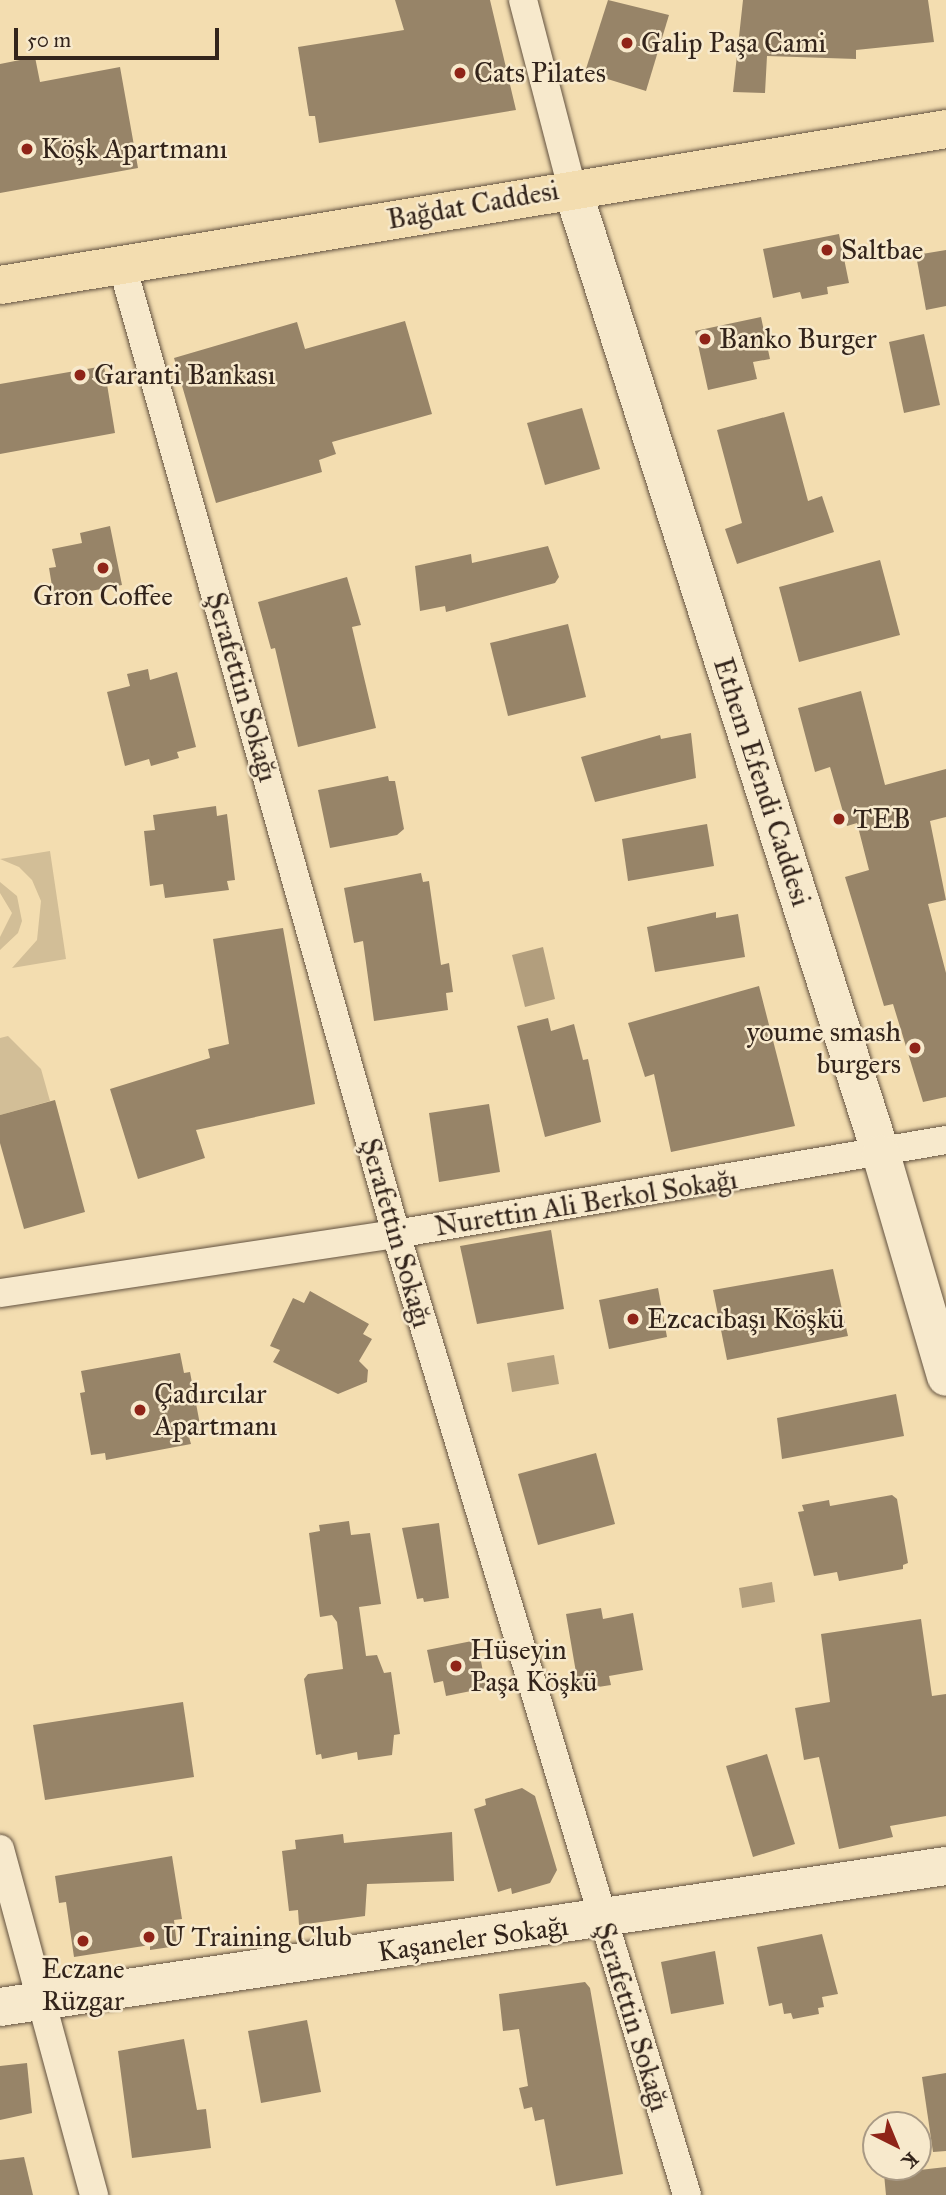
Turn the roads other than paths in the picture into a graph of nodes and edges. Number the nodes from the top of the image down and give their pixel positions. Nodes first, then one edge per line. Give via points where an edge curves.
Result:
1 (523, 0) edge
2 (946, 129) edge
3 (572, 188) junction
4 (122, 265) junction
5 (0, 285) edge
6 (946, 1140) edge
7 (881, 1154) junction
8 (396, 1234) junction
9 (0, 1293) edge
10 (946, 1377) edge
11 (0, 1849) edge
12 (946, 1866) edge
13 (601, 1921) junction
14 (41, 2001) junction
15 (0, 2007) edge
16 (94, 2195) edge
17 (687, 2195) edge

1 - 3 street
2 - 3 main road, Bağdat Caddesi
3 - 4 main road, Bağdat Caddesi
3 - 7 main road, Ethem Efendi Caddesi
4 - 5 main road, Bağdat Caddesi
4 - 8 street, Şerafettin Sokağı
6 - 7 street, Nurettin Ali Berkol Sokağı
7 - 8 street, Nurettin Ali Berkol Sokağı
7 - 10 main road, Ethem Efendi Caddesi
8 - 9 street, Nurettin Ali Berkol Sokağı
8 - 13 street, Şerafettin Sokağı
11 - 14 street
12 - 13 main road, Kaşaneler Sokağı
13 - 14 main road, Kaşaneler Sokağı
13 - 17 street, Şerafettin Sokağı
14 - 15 main road, Kaşaneler Sokağı
14 - 16 street

